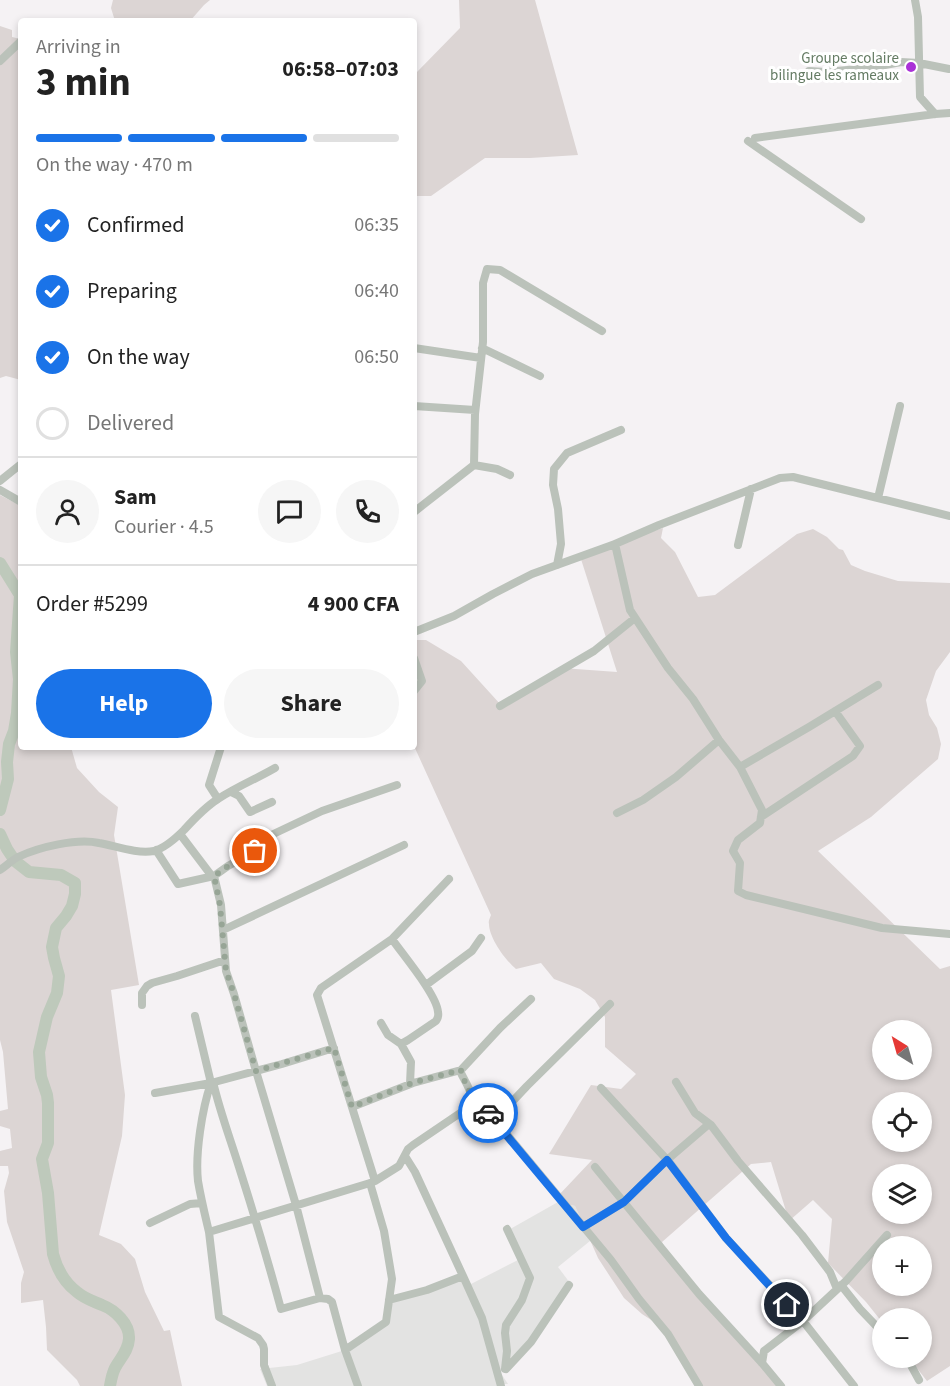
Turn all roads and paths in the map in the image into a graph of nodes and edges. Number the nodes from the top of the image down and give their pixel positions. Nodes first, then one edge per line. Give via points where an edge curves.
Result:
1 (915, 0) edge
2 (18, 44) edge
3 (0, 61) edge
4 (919, 63) junction
5 (949, 69) edge
6 (809, 71) dead end
7 (950, 113) edge
8 (935, 114) junction
9 (861, 219) dead end
10 (602, 331) dead end
11 (417, 348) edge
12 (482, 348) junction
13 (481, 358) junction
14 (540, 376) dead end
15 (417, 406) edge
16 (900, 406) dead end
17 (475, 410) junction
18 (621, 430) dead end
19 (474, 465) junction
20 (18, 466) edge
21 (510, 475) dead end
22 (0, 481) edge
23 (751, 489) junction
24 (0, 490) edge
25 (878, 498) junction
26 (18, 500) edge
27 (417, 510) edge
28 (950, 516) edge
29 (615, 544) junction
30 (738, 545) dead end
31 (557, 564) junction
32 (636, 618) junction
33 (417, 631) edge
34 (417, 667) edge
35 (878, 685) dead end
36 (417, 687) edge
37 (500, 706) dead end
38 (835, 711) junction
39 (719, 740) junction
40 (220, 750) edge
41 (740, 767) junction
42 (275, 768) dead end
43 (397, 785) dead end
44 (231, 792) junction
45 (218, 799) junction
46 (272, 802) dead end
47 (617, 813) dead end
48 (761, 817) junction
49 (180, 834) junction
50 (404, 844) dead end
51 (156, 850) junction
52 (0, 870) edge
53 (214, 876) junction
54 (449, 879) dead end
55 (223, 930) junction
56 (950, 934) edge
57 (481, 938) dead end
58 (392, 939) junction
59 (225, 960) junction
60 (426, 985) junction
61 (531, 999) dead end
62 (610, 1004) dead end
63 (142, 1005) dead end
64 (195, 1016) dead end
65 (381, 1023) dead end
66 (401, 1044) junction
67 (334, 1048) junction
68 (461, 1070) junction
69 (256, 1071) junction
70 (676, 1082) dead end
71 (212, 1083) junction
72 (410, 1084) junction
73 (601, 1088) dead end
74 (155, 1093) dead end
75 (472, 1097) junction
76 (352, 1107) junction
77 (495, 1120) junction
78 (709, 1124) junction
79 (405, 1156) junction
80 (667, 1160) junction
81 (595, 1167) dead end
82 (373, 1182) junction
83 (624, 1202) junction
84 (202, 1203) junction
85 (296, 1205) junction
86 (255, 1218) junction
87 (150, 1223) dead end
88 (583, 1227) junction
89 (507, 1229) dead end
90 (209, 1232) junction
91 (887, 1235) dead end
92 (463, 1276) junction
93 (569, 1285) dead end
94 (839, 1287) junction
95 (320, 1298) junction
96 (389, 1300) junction
97 (803, 1321) junction
98 (872, 1322) edge
99 (345, 1350) junction
100 (762, 1363) junction
101 (913, 1368) edge
102 (502, 1372) junction
103 (919, 1380) dead end
104 (272, 1386) edge
105 (358, 1386) edge
106 (501, 1386) edge
107 (699, 1386) edge
108 (781, 1386) edge
109 (854, 1386) edge

1 - 4 street
2 - 3 street
4 - 5 street
4 - 6 street
4 - 8 street via 920,97
7 - 8 street
8 - 9 street via 751,140
10 - 12 street via 500,270 487,269 483,283
11 - 13 street
12 - 13 street
12 - 14 street
13 - 17 street
15 - 17 street
16 - 25 street
17 - 19 street
18 - 31 street via 567,453 554,469 561,544
19 - 21 street
19 - 27 street
20 - 22 street
23 - 25 street via 793,477
23 - 29 street
23 - 30 street
24 - 26 street
25 - 28 street
29 - 31 street
29 - 32 street via 630,610
31 - 33 street
32 - 37 street via 594,651
32 - 39 street
34 - 36 street via 422,681
35 - 38 street
38 - 41 street
38 - 48 street via 860,746 853,756
39 - 41 street
39 - 47 street via 676,777
40 - 45 street via 209,786
41 - 48 street via 762,810
42 - 44 street
43 - 53 street via 322,811 267,837 255,851
44 - 45 street
44 - 46 street via 239,796 250,812
45 - 49 street
48 - 56 street via 760,823 738,840 733,851 740,863 738,891 882,928
49 - 51 street
49 - 53 street
50 - 55 street
51 - 52 street via 80,841 20,856
51 - 53 street via 178,884
53 - 55 street
54 - 58 street
55 - 59 street
57 - 60 street via 472,951
58 - 60 street
58 - 67 street via 318,991
59 - 63 street via 152,983 142,993
59 - 69 street
60 - 66 street via 438,1010 436,1022
61 - 68 street
62 - 77 street
64 - 71 street
65 - 66 street via 388,1035
66 - 72 street via 411,1062
67 - 69 street
67 - 76 street
68 - 72 street
68 - 75 street
69 - 71 street
69 - 85 street
70 - 78 street via 695,1113
71 - 74 street
71 - 84 street via 200,1138 198,1179
71 - 86 street
72 - 76 street
73 - 80 street
75 - 77 street
75 - 79 street via 469,1107 413,1145
76 - 82 street
77 - 88 street
78 - 80 street
78 - 94 street via 802,1235
79 - 82 street via 399,1166
79 - 92 street
80 - 83 street
80 - 97 street via 726,1238
81 - 83 street
82 - 85 street
82 - 96 street via 390,1264
83 - 88 street
83 - 100 street
84 - 87 street via 189,1204
84 - 90 street
85 - 86 street
85 - 95 street
86 - 90 street
86 - 95 street via 282,1310
88 - 107 street via 668,1334
89 - 102 street via 530,1278 506,1325 507,1351
90 - 104 street via 219,1317 258,1338
91 - 94 street
92 - 96 street
92 - 102 street
93 - 102 street via 531,1342
94 - 97 street
94 - 98 street
95 - 99 street via 332,1302
96 - 99 street via 386,1322
97 - 100 street via 764,1351
97 - 109 street
99 - 105 street
100 - 108 street
101 - 103 street
102 - 106 street

